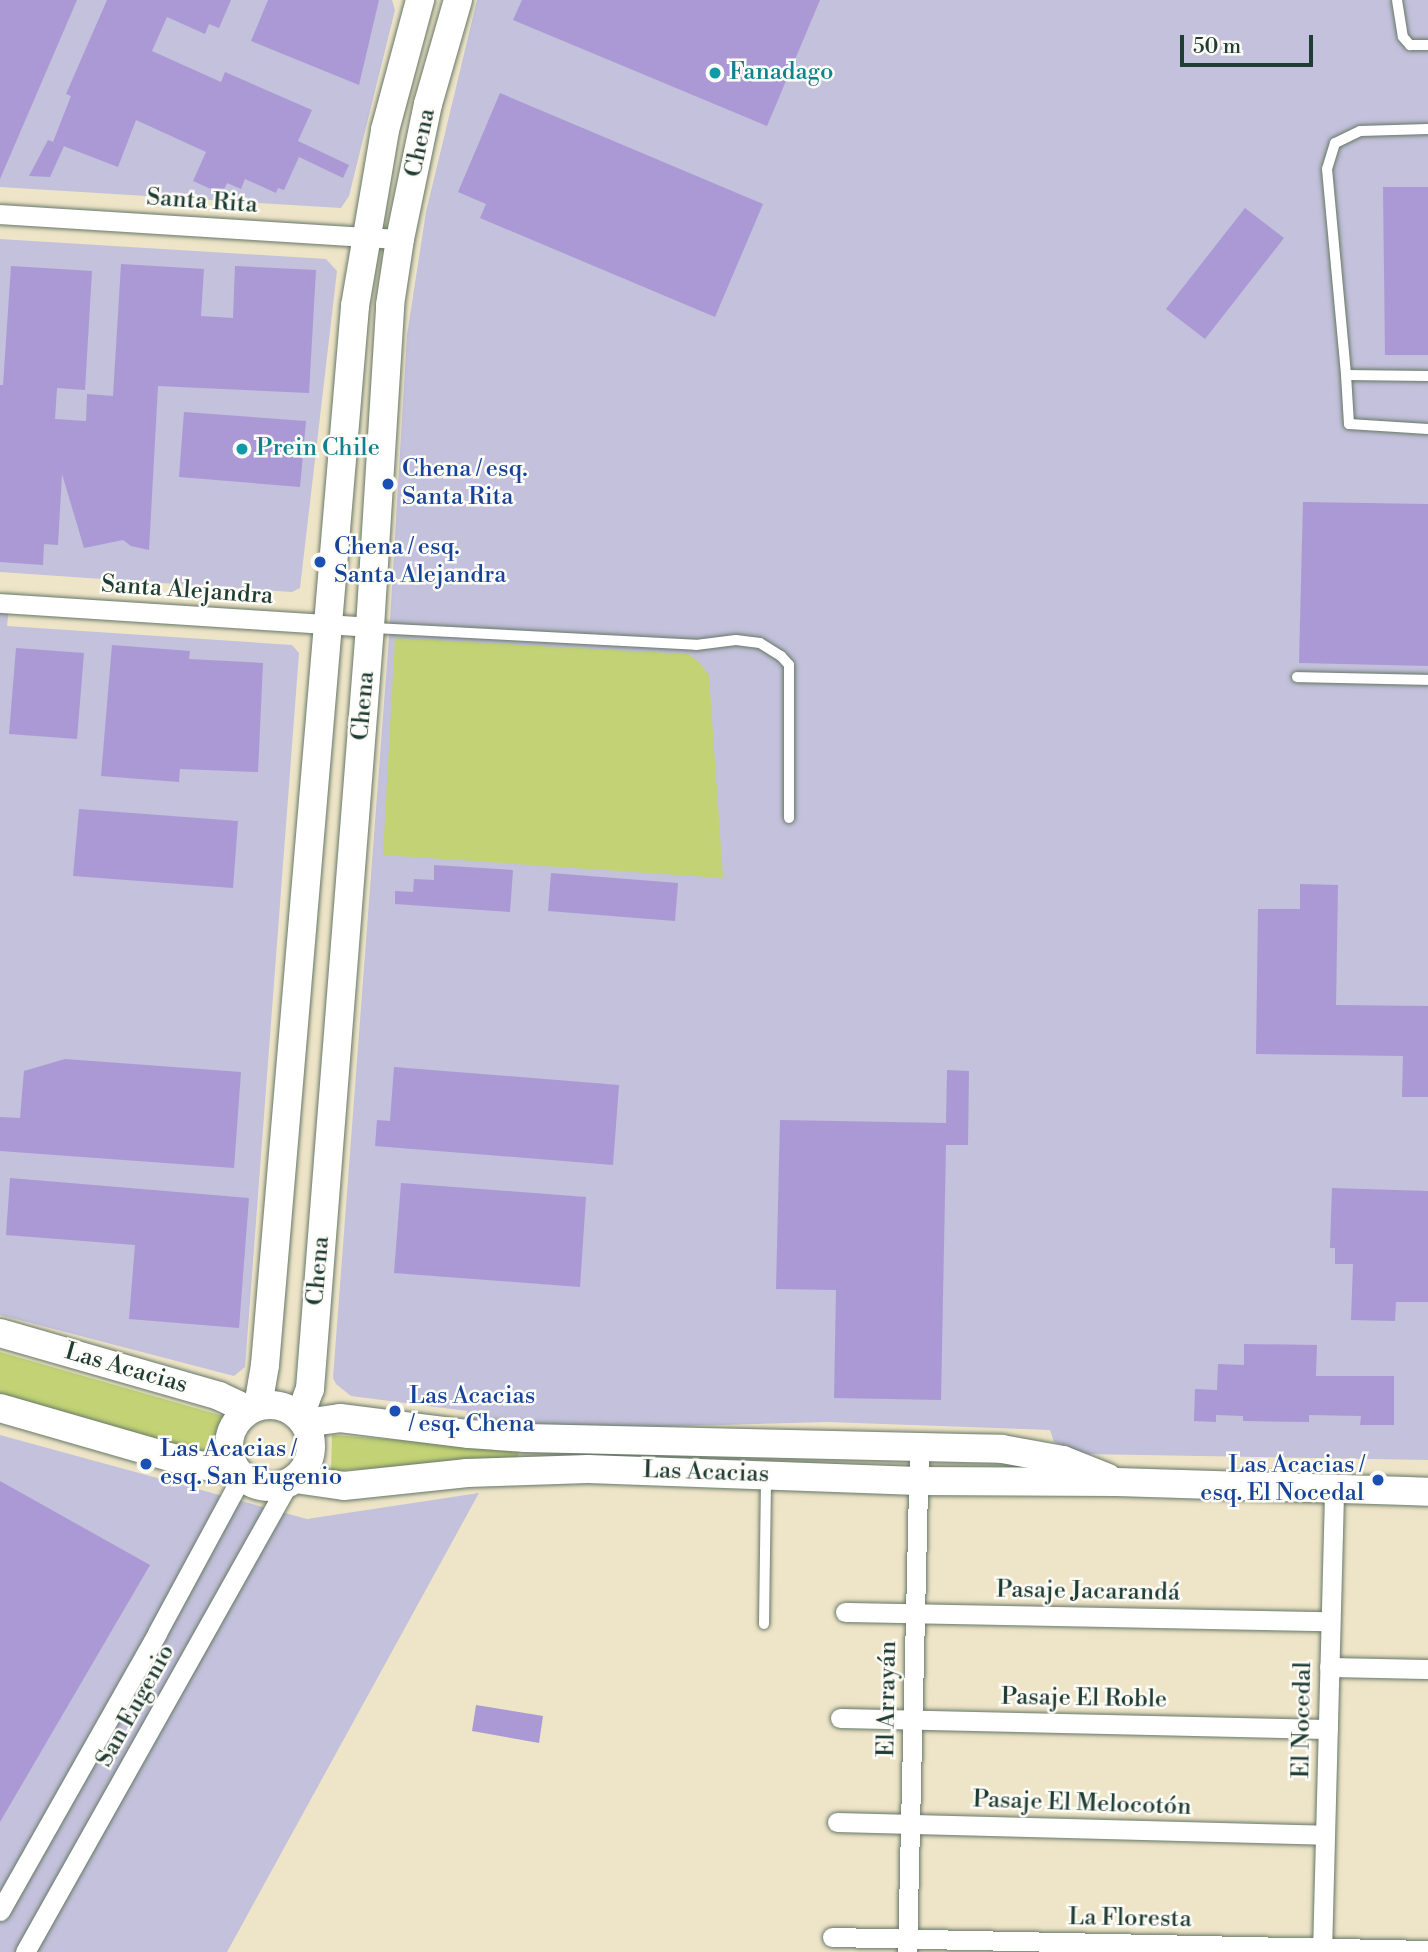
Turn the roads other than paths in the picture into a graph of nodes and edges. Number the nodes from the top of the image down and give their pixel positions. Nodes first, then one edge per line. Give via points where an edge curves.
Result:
1 (421, 0) edge
2 (458, 0) edge
3 (1397, 0) edge
4 (1428, 45) edge
5 (1428, 129) edge
6 (0, 214) edge
7 (365, 237) junction
8 (400, 239) junction
9 (1346, 375) junction
10 (1428, 376) edge
11 (1428, 429) edge
12 (0, 603) edge
13 (327, 625) junction
14 (370, 627) junction
15 (1297, 677) dead end
16 (1428, 680) edge
17 (789, 818) dead end
18 (0, 1333) edge
19 (0, 1408) edge
20 (254, 1408) junction
21 (302, 1420) junction
22 (919, 1447) junction
23 (239, 1473) junction
24 (766, 1474) junction
25 (291, 1481) junction
26 (918, 1481) junction
27 (1117, 1482) junction
28 (1334, 1490) junction
29 (1428, 1492) edge
30 (845, 1612) dead end
31 (915, 1614) junction
32 (1330, 1621) junction
33 (764, 1623) dead end
34 (1329, 1667) junction
35 (1428, 1669) edge
36 (840, 1718) dead end
37 (912, 1720) junction
38 (1328, 1729) junction
39 (837, 1822) dead end
40 (910, 1824) junction
41 (1325, 1835) junction
42 (0, 1911) edge
43 (832, 1937) dead end
44 (907, 1945) edge
45 (1189, 1948) edge
46 (1322, 1950) edge
47 (1428, 1950) edge
48 (25, 1952) edge

1 - 7 street, Chena via 394,90
2 - 8 street, Chena via 428,104
3 - 4 lane via 1403,37 1410,45
5 - 9 lane via 1360,131 1335,144 1327,169
6 - 7 street, Santa Rita
7 - 8 street, Santa Rita
7 - 13 street, Chena
8 - 14 street, Chena via 385,346
9 - 10 lane
9 - 11 lane via 1349,424
12 - 13 street, Santa Alejandra
13 - 14 street, Santa Alejandra
13 - 20 street, Chena via 265,1365
14 - 17 lane via 696,645 736,640 760,643 789,665
14 - 21 street, Chena via 311,1381
15 - 16 lane
18 - 20 street, Las Acacias
19 - 23 street
20 - 21 street via 285,1407
20 - 23 street via 235,1423 229,1441
21 - 22 street, Las Acacias via 340,1418 526,1438
21 - 25 street via 311,1437 311,1453 306,1467
22 - 26 street, El Arrayán
22 - 27 street, Las Acacias via 1023,1451 1063,1460
23 - 25 street via 263,1487
23 - 42 street, San Eugenio
24 - 25 street, Las Acacias via 512,1470 344,1486
24 - 26 street, Las Acacias
24 - 33 lane
25 - 48 street, San Eugenio
26 - 27 street, Las Acacias
26 - 31 street, El Arrayán
27 - 28 street, Las Acacias
28 - 29 street, Las Acacias
28 - 32 street, El Nocedal
30 - 31 street, Pasaje Jacarandá
31 - 32 street, Pasaje Jacarandá
31 - 37 street, El Arrayán
32 - 34 street, El Nocedal
34 - 35 street
34 - 38 street, El Nocedal
36 - 37 street, Pasaje El Roble
37 - 38 street, Pasaje El Roble
37 - 40 street, El Arrayán
38 - 41 street, El Nocedal
39 - 40 street, Pasaje El Melocotón
40 - 41 street, Pasaje El Melocotón
40 - 44 street, El Arrayán
41 - 46 street, El Nocedal
43 - 44 street, La Floresta
44 - 45 street, La Floresta
45 - 46 street, La Floresta
46 - 47 street, La Floresta

